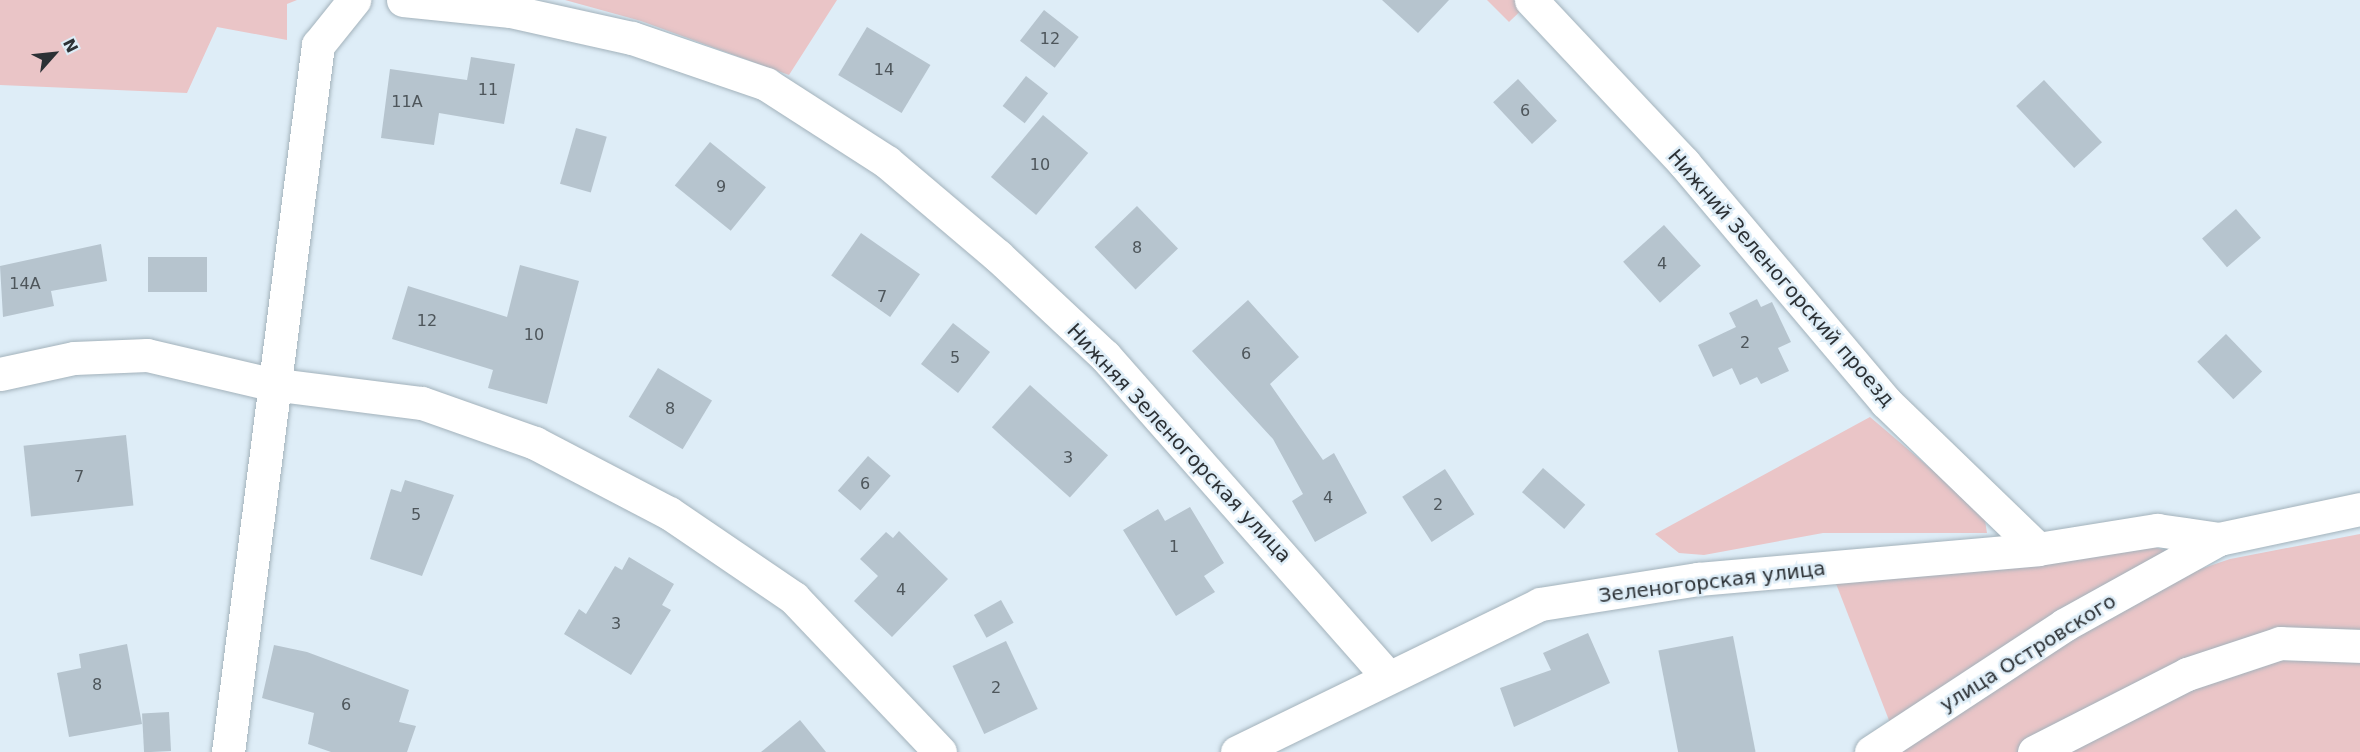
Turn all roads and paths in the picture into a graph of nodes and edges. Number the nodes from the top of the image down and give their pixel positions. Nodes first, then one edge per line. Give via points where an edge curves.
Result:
1 (354, 0) edge
2 (404, 0) edge
3 (1531, 0) edge
4 (0, 374) edge
5 (271, 384) junction
6 (2360, 509) edge
7 (2219, 539) junction
8 (2038, 549) junction
9 (2360, 646) edge
10 (1386, 675) junction
11 (228, 752) edge
12 (940, 752) edge
13 (1237, 752) edge
14 (1871, 752) edge
15 (2034, 752) edge

1 - 5 street via 318,45
2 - 10 street, Нижняя Зеленогорская улица via 510,11 644,42 766,84 887,162 999,256 1105,356
3 - 8 street, Нижний Зеленогорский проезд via 1684,163 1886,402
4 - 5 street via 74,358 147,355
5 - 11 street
5 - 12 street via 422,403 535,443 669,513 794,598
6 - 7 street
7 - 8 street, Зеленогорская улица via 2157,530
7 - 14 street, улица Островского via 2064,625
8 - 10 street, Зеленогорская улица via 1698,579 1540,604
9 - 15 street via 2280,643 2197,670
10 - 13 street, Зеленогорская улица

